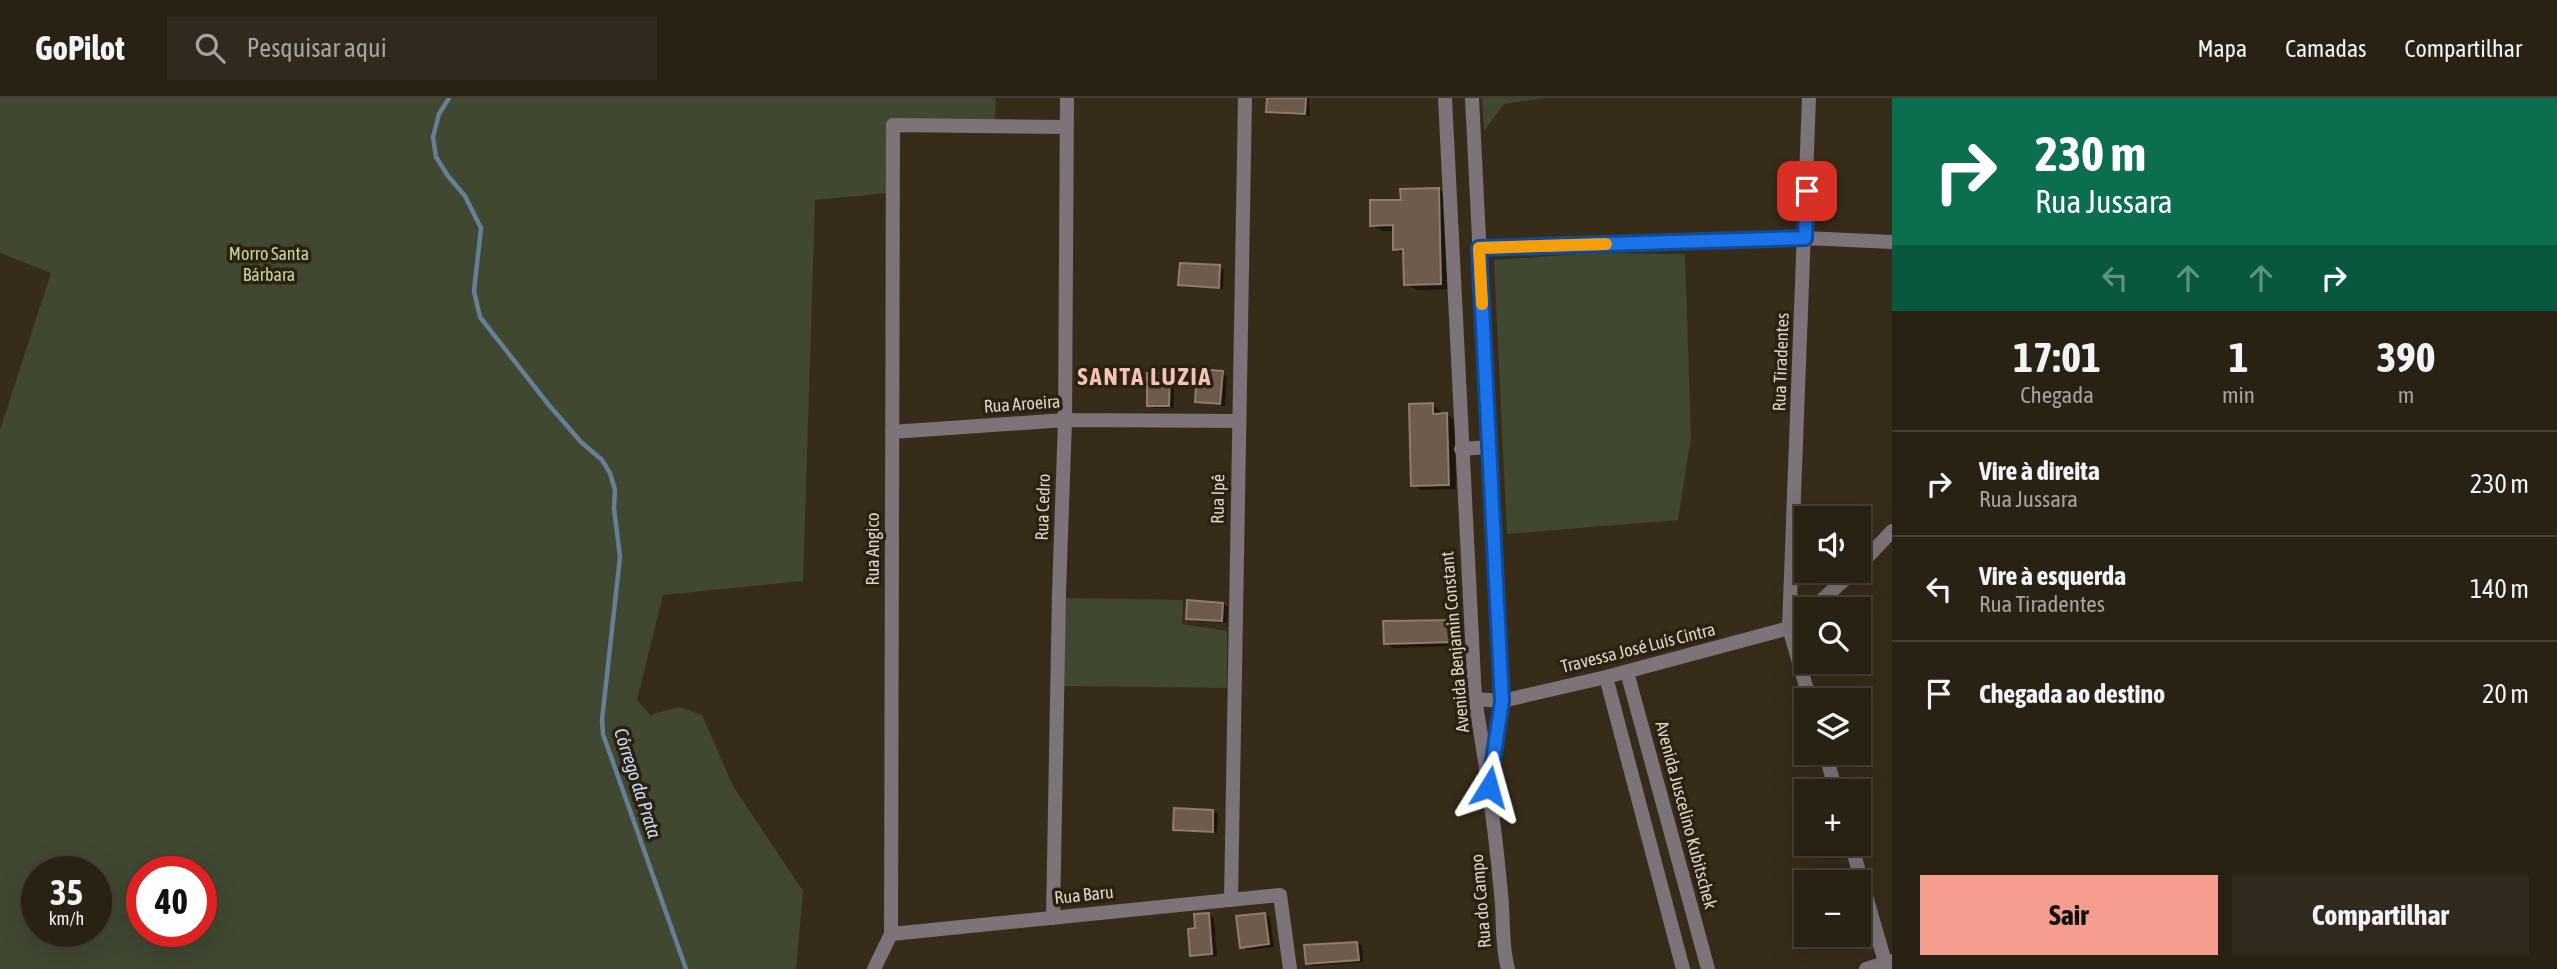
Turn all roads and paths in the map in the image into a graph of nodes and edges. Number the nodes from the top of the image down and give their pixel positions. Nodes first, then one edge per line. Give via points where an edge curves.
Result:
1 (1067, 98) edge
2 (1245, 98) edge
3 (1445, 98) edge
4 (1472, 98) edge
5 (1809, 98) edge
6 (1066, 127) junction
7 (1805, 238) junction
8 (1892, 242) edge
9 (1479, 248) junction
10 (1065, 420) junction
11 (1238, 421) junction
12 (892, 432) junction
13 (1489, 447) junction
14 (1461, 449) junction
15 (1892, 531) edge
16 (1871, 554) edge
17 (1841, 583) edge
18 (1826, 597) edge
19 (1794, 624) edge
20 (1789, 628) junction
21 (1627, 671) junction
22 (1606, 677) junction
23 (1806, 688) edge
24 (1475, 699) junction
25 (1502, 701) junction
26 (1489, 787) junction
27 (1855, 856) edge
28 (1687, 894) junction
29 (1231, 900) junction
30 (1665, 900) junction
31 (1053, 918) junction
32 (891, 934) junction
33 (1888, 964) edge
34 (874, 969) edge
35 (1290, 969) edge
36 (1508, 969) edge
37 (1683, 969) edge
38 (1708, 969) edge
39 (1866, 969) edge

1 - 6 street, Rua Cedro
2 - 11 street, Rua Ipê
3 - 14 street, Avenida Benjamin Constant
4 - 9 street, Avenida Benjamin Constant
5 - 7 street, Rua Tiradentes
6 - 10 street, Rua Cedro
6 - 12 street, Rua Angico via 893,125
7 - 8 street
7 - 9 street
7 - 20 street, Rua Tiradentes
9 - 13 street, Avenida Benjamin Constant
10 - 11 street, Rua Aroeira
10 - 12 street, Rua Aroeira
10 - 31 street, Rua Cedro
11 - 29 street, Rua Ipê
12 - 32 street, Rua Angico
13 - 14 street
13 - 25 street, Avenida Benjamin Constant
14 - 24 street, Avenida Benjamin Constant
15 - 16 street
17 - 18 street
19 - 20 street, Travessa José Luís Cintra
20 - 21 street, Travessa José Luís Cintra
20 - 23 street, Rua Tiradentes
21 - 22 street, Travessa José Luís Cintra
21 - 28 street, Avenida Juscelino Kubitschek
22 - 25 street, Travessa José Luís Cintra
22 - 30 street
24 - 25 street, Travessa José Luís Cintra
24 - 26 street, Avenida Benjamin Constant
25 - 26 street, Avenida Benjamin Constant
26 - 36 street, Rua do Campo
27 - 33 street
28 - 30 street
28 - 38 street, Avenida Juscelino Kubitschek
29 - 31 street, Rua Baru
29 - 35 street, Rua Baru via 1280,895
30 - 37 street
31 - 32 street, Rua Baru
32 - 34 street, Rua Angico
33 - 39 street

